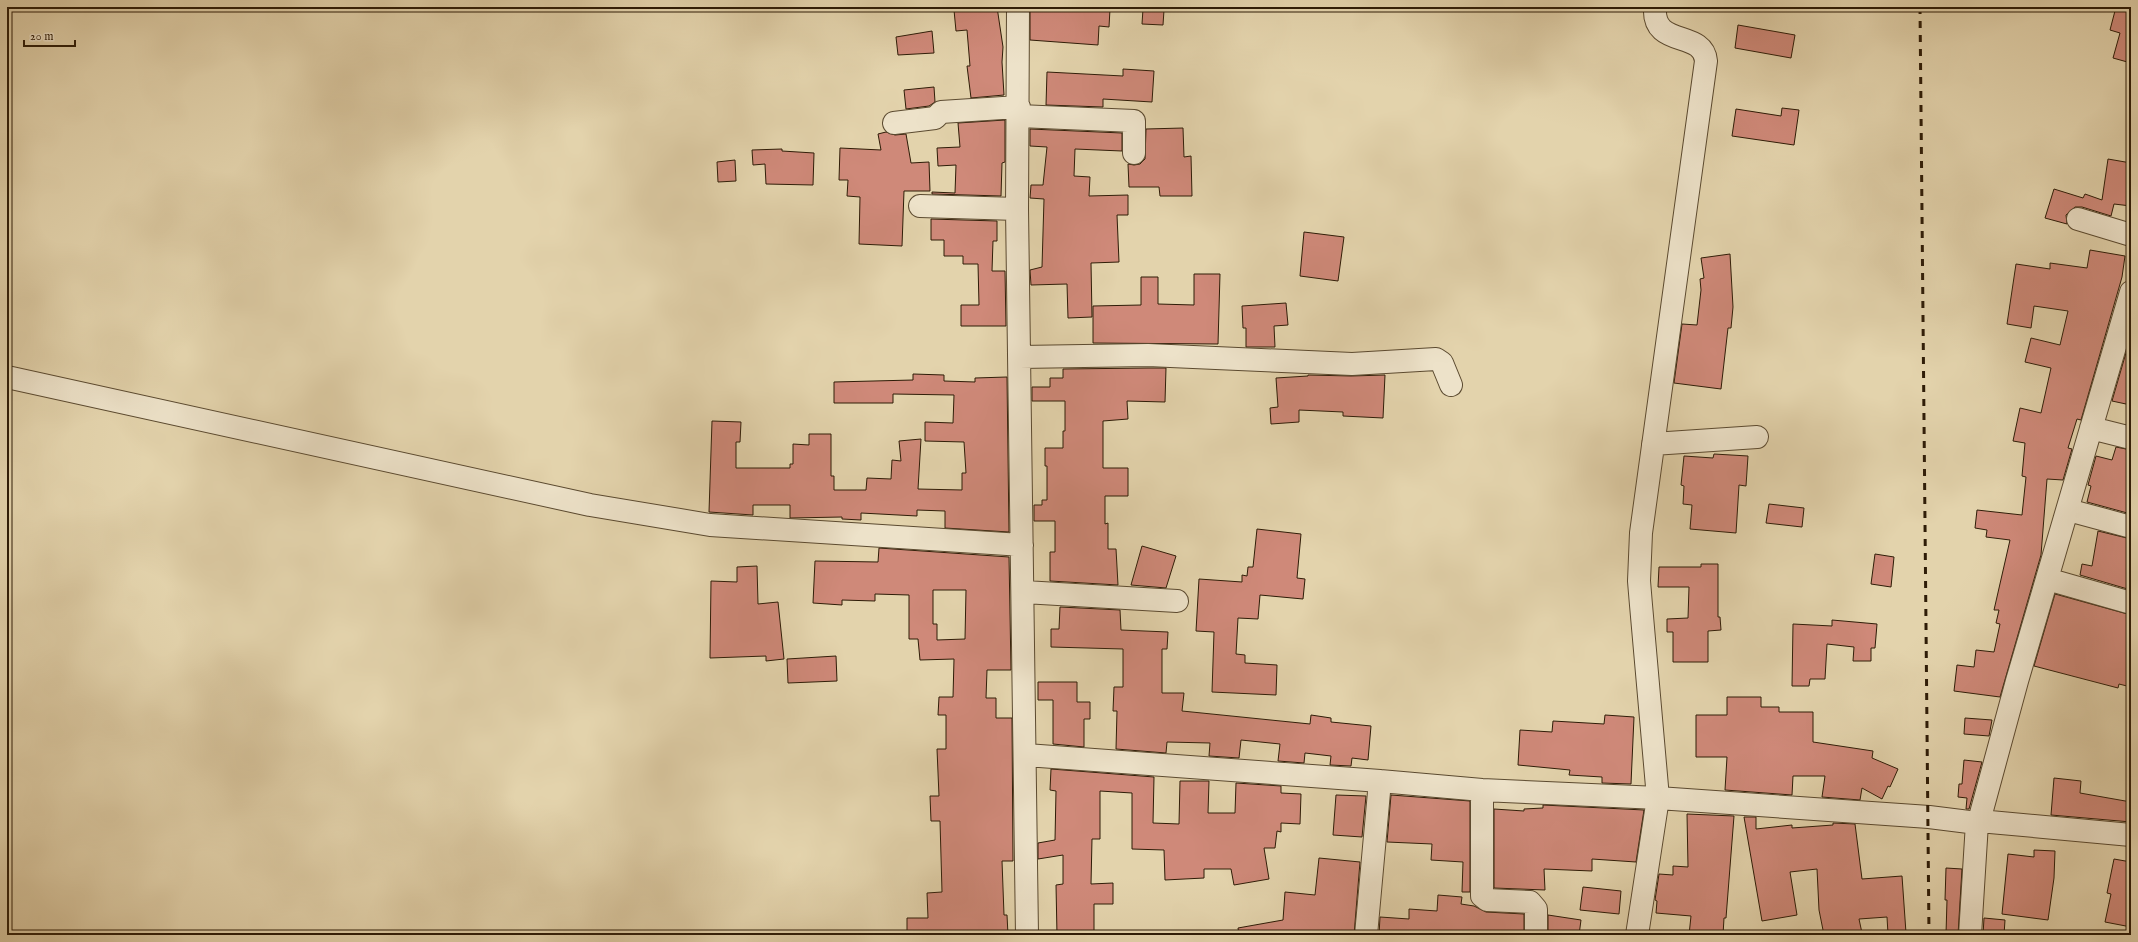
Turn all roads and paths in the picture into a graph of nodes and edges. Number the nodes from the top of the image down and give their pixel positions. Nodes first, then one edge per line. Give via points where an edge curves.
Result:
1 (1018, 7) edge
2 (1655, 7) edge
3 (1019, 112) junction
4 (894, 123) dead end
5 (1134, 153) dead end
6 (920, 206) dead end
7 (1018, 209) junction
8 (2078, 218) dead end
9 (2131, 235) edge
10 (2131, 292) edge
11 (1020, 357) junction
12 (7, 377) edge
13 (1451, 385) dead end
14 (2091, 428) junction
15 (1757, 437) dead end
16 (2131, 438) edge
17 (1653, 444) junction
18 (2068, 510) junction
19 (2131, 526) edge
20 (1022, 545) junction
21 (2047, 579) junction
22 (1024, 592) junction
23 (1177, 601) dead end
24 (2131, 603) edge
25 (1026, 755) junction
26 (1380, 781) junction
27 (1482, 790) junction
28 (1658, 798) junction
29 (1978, 822) junction
30 (2131, 835) edge
31 (1027, 935) edge
32 (1366, 935) edge
33 (1536, 935) edge
34 (1637, 935) edge
35 (1970, 935) edge

1 - 3 street
2 - 17 street via 1654,17 1657,25 1663,31 1697,45 1704,52 1706,61
3 - 4 street via 941,112 935,118
3 - 5 street via 1134,121
3 - 7 street
6 - 7 street
7 - 11 street
8 - 9 street
10 - 14 street
11 - 13 street via 1148,355 1352,364 1436,359 1442,363
11 - 20 street
12 - 20 street via 574,501 687,522 779,531
14 - 16 street
14 - 18 street
15 - 17 street
17 - 28 street via 1641,533 1639,581
18 - 19 street
18 - 21 street
20 - 22 street
21 - 24 street
21 - 29 street
22 - 23 street
22 - 25 street
25 - 26 street
25 - 31 street
26 - 27 street
26 - 32 street
27 - 28 street
27 - 33 street via 1482,896 1487,900 1530,902 1536,909
28 - 29 street
28 - 34 street
29 - 30 street
29 - 35 street

